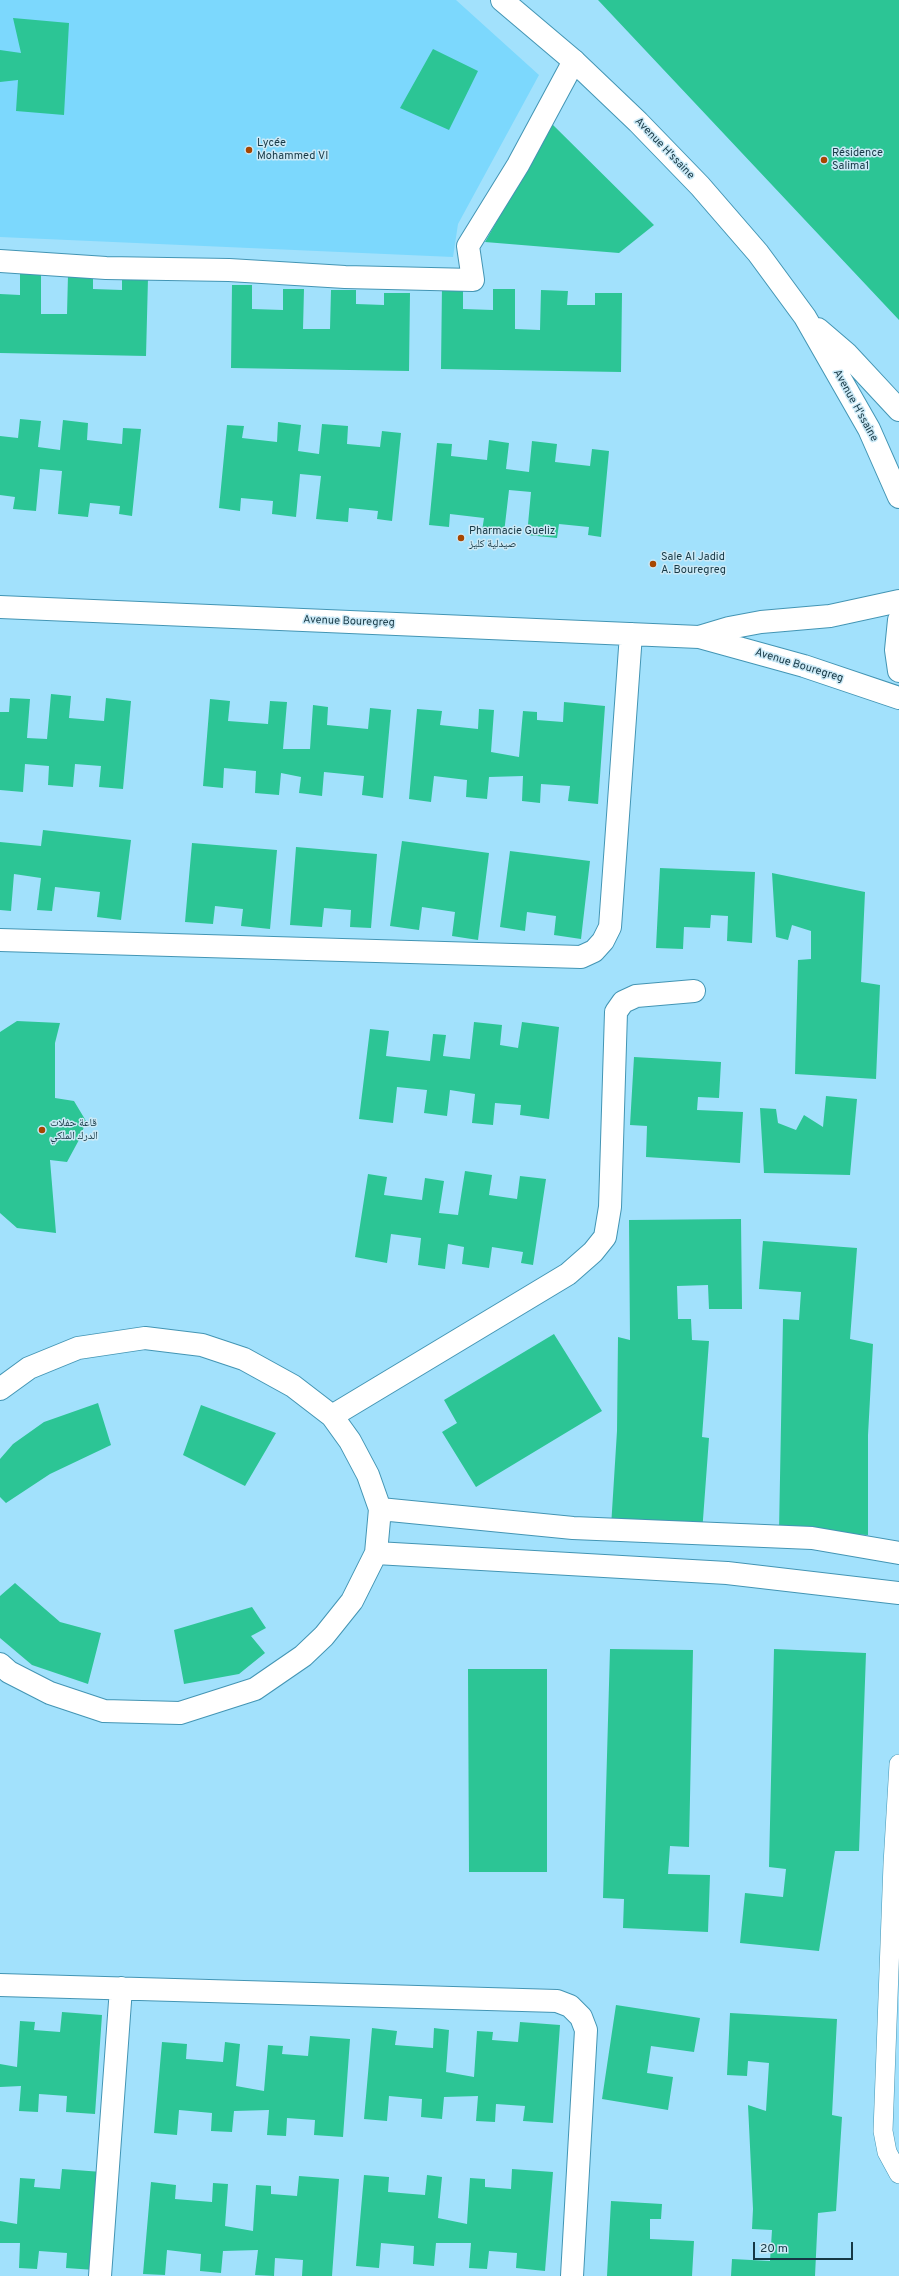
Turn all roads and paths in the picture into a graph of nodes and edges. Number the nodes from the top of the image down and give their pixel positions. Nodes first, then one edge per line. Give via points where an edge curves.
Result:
1 (502, 0) edge
2 (574, 61) junction
3 (0, 261) edge
4 (805, 317) junction
5 (899, 410) edge
6 (899, 498) edge
7 (899, 601) edge
8 (0, 608) edge
9 (899, 620) edge
10 (631, 634) junction
11 (699, 637) junction
12 (899, 671) edge
13 (899, 698) edge
14 (0, 940) edge
15 (694, 991) dead end
16 (0, 1389) edge
17 (332, 1416) junction
18 (380, 1509) junction
19 (376, 1553) junction
20 (899, 1553) edge
21 (899, 1593) edge
22 (0, 1664) edge
23 (899, 1764) edge
24 (0, 1985) edge
25 (121, 1988) junction
26 (899, 2174) edge
27 (100, 2276) edge
28 (572, 2276) edge

1 - 2 street, Avenue H'ssaine
2 - 3 street via 518,165 468,246 473,280 345,277 229,270 106,268
2 - 4 street, Avenue H'ssaine via 700,186 758,253
4 - 5 street, Avenue H'ssaine via 846,353
4 - 6 street, Avenue H'ssaine via 869,429
7 - 11 street, Avenue Bouregreg via 830,616 761,622
8 - 10 street, Avenue Bouregreg
9 - 12 street via 896,650
10 - 11 street, Avenue Bouregreg
10 - 14 street via 610,927 594,951 581,957
11 - 13 street, Avenue Bouregreg via 804,666
15 - 17 street via 636,996 623,1002 616,1012 610,1207 604,1236 593,1252 568,1274
16 - 17 street via 29,1368 78,1348 145,1338 202,1345 244,1359 293,1386
17 - 18 street via 350,1441 368,1475
18 - 19 street
18 - 20 street via 573,1528 812,1538
19 - 21 street via 727,1573
19 - 22 street via 352,1601 324,1636 303,1656 255,1689 180,1713 104,1711 50,1693 9,1672
23 - 26 lane via 883,2131 887,2152
24 - 25 street
25 - 27 street
25 - 28 street via 557,2001 570,2006 581,2017 586,2030

